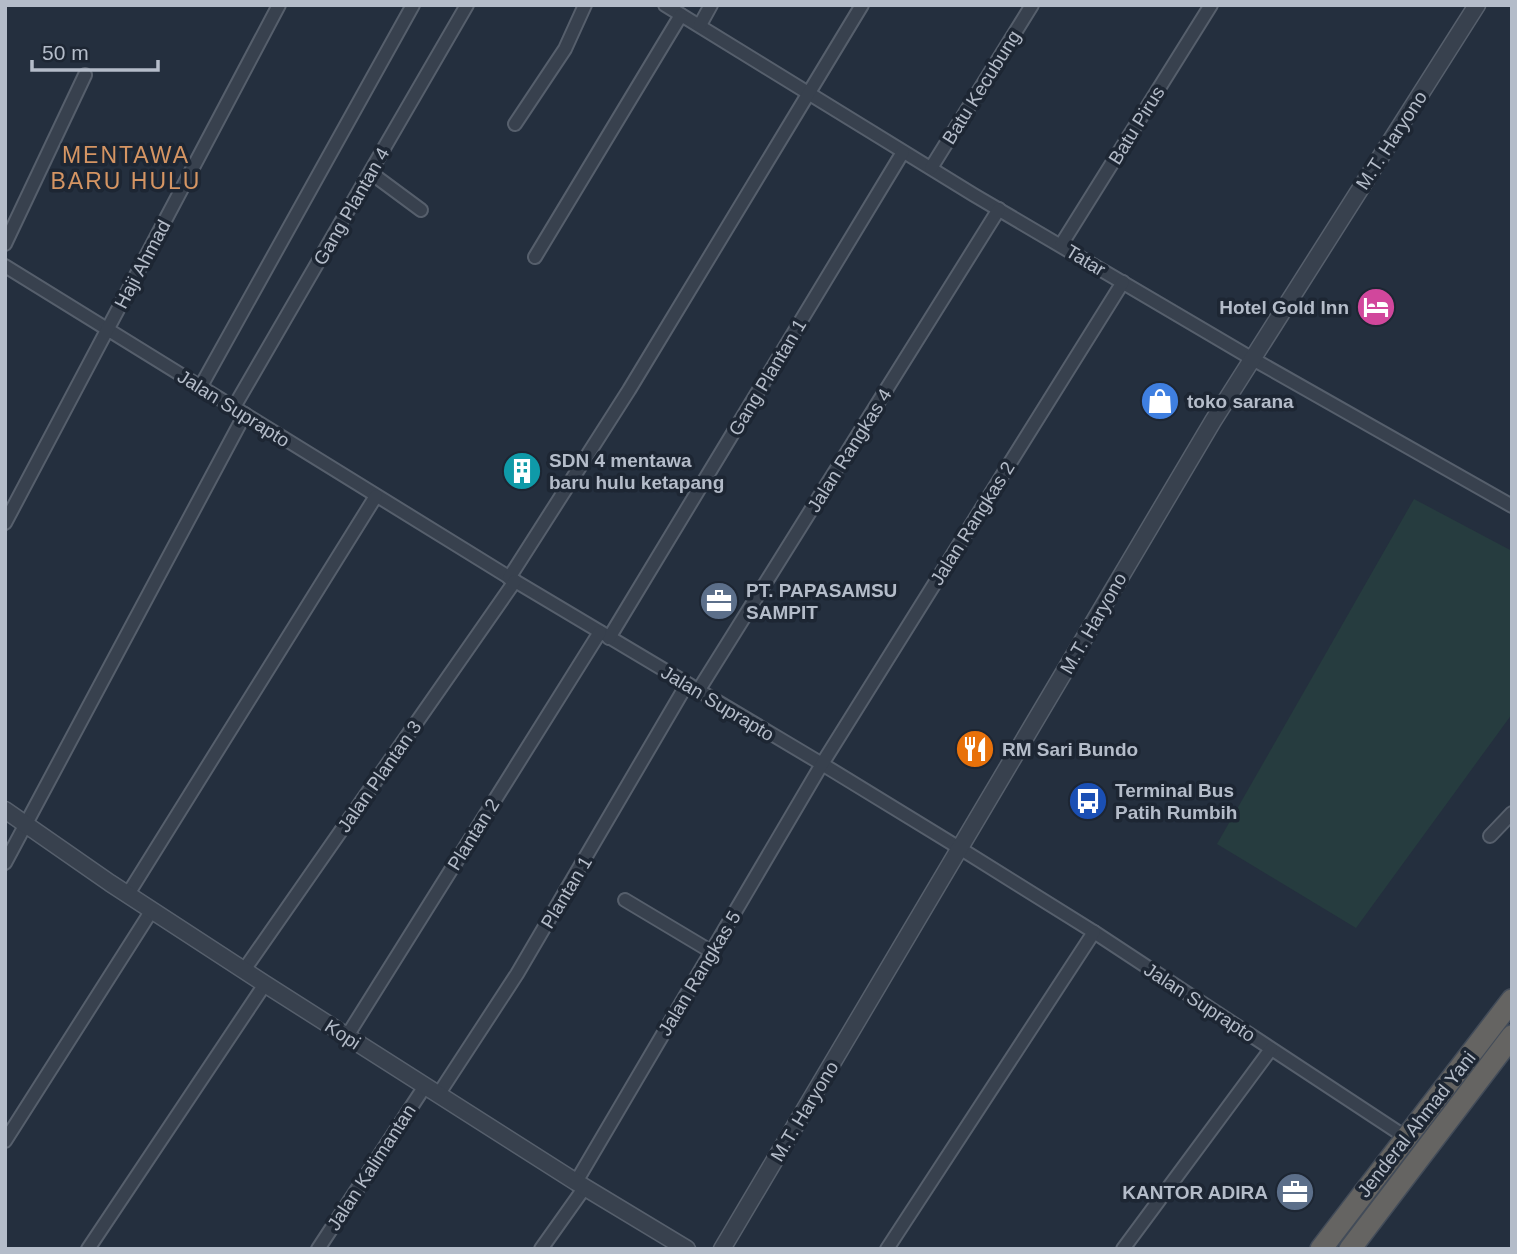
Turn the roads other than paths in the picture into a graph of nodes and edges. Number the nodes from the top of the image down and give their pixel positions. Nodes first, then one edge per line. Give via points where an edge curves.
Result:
1 (279, 5) edge
2 (414, 5) edge
3 (467, 5) edge
4 (585, 5) edge
5 (665, 5) edge
6 (711, 5) edge
7 (862, 5) edge
8 (1032, 5) edge
9 (1211, 5) edge
10 (1477, 5) edge
11 (681, 15) junction
12 (700, 25) junction
13 (85, 75) dead end
14 (808, 91) junction
15 (515, 124) dead end
16 (903, 152) junction
17 (931, 168) junction
18 (371, 173) junction
19 (999, 209) junction
20 (421, 210) dead end
21 (5, 244) edge
22 (1061, 245) junction
23 (535, 257) dead end
24 (5, 266) edge
25 (1123, 282) junction
26 (107, 329) junction
27 (1251, 358) junction
28 (201, 386) junction
29 (240, 411) junction
30 (376, 496) junction
31 (1512, 506) edge
32 (5, 523) edge
33 (512, 580) junction
34 (605, 635) junction
35 (692, 688) junction
36 (822, 764) junction
37 (5, 810) edge
38 (1512, 814) edge
39 (27, 824) junction
40 (1490, 836) dead end
41 (961, 849) junction
42 (5, 863) edge
43 (128, 894) junction
44 (625, 900) dead end
45 (152, 910) junction
46 (1094, 932) junction
47 (712, 952) junction
48 (244, 970) junction
49 (265, 984) junction
50 (1512, 1000) edge
51 (347, 1036) junction
52 (1512, 1036) edge
53 (1271, 1049) junction
54 (432, 1090) junction
55 (1406, 1137) junction
56 (5, 1142) edge
57 (1425, 1151) junction
58 (580, 1185) junction
59 (88, 1249) edge
60 (318, 1249) edge
61 (541, 1249) edge
62 (687, 1249) edge
63 (722, 1249) edge
64 (887, 1249) edge
65 (1123, 1249) edge
66 (1321, 1249) edge
67 (1350, 1249) edge

1 - 26 street, Haji Ahmad
2 - 28 street
3 - 18 street, Gang Plantan 4
4 - 15 street via 565,49
5 - 11 street, Tatar
6 - 12 street
7 - 14 street, Jalan Plantan 3
8 - 17 street, Batu Kecubung
9 - 22 street, Batu Pirus
10 - 27 street, M.T. Haryono
11 - 12 street, Tatar
11 - 23 street
12 - 14 street, Tatar
13 - 21 street
14 - 16 street, Tatar
14 - 33 street, Jalan Plantan 3
16 - 17 street, Tatar
16 - 34 street, Gang Plantan 1
17 - 19 street, Tatar
18 - 20 street
18 - 29 street, Gang Plantan 4
19 - 22 street, Tatar
19 - 35 street, Jalan Rangkas 4
22 - 25 street, Tatar
24 - 26 street, Jalan Suprapto
25 - 27 street, Tatar
25 - 36 street, Jalan Rangkas 2
26 - 28 street, Jalan Suprapto
26 - 32 street, Haji Ahmad
27 - 31 street, Tatar
27 - 41 street, M.T. Haryono
28 - 29 street, Jalan Suprapto
29 - 30 street, Jalan Suprapto
29 - 39 street, Gang Plantan 4
30 - 33 street, Jalan Suprapto
30 - 43 street
33 - 34 street, Jalan Suprapto
33 - 48 street, Jalan Plantan 3
34 - 35 street, Jalan Suprapto
34 - 51 street, Plantan 2
35 - 36 street, Jalan Suprapto
35 - 54 street, Plantan 1 via 523,963
36 - 41 street, Jalan Suprapto
36 - 47 street, Jalan Rangkas 5
37 - 39 street, Kopi
38 - 40 street
39 - 42 street, Gang Plantan 4
39 - 43 street, Kopi
41 - 46 street, Jalan Suprapto
41 - 63 street, M.T. Haryono
43 - 45 street, Kopi
44 - 47 street
45 - 48 street, Kopi
45 - 56 street
46 - 53 street, Jalan Suprapto
46 - 64 street
47 - 58 street, Jalan Rangkas 5
48 - 49 street, Kopi
49 - 51 street, Kopi
49 - 59 street
50 - 55 highway, Jenderal Ahmad Yani
51 - 54 street, Kopi
52 - 57 highway, Jenderal Ahmad Yani
53 - 55 street, Jalan Suprapto
53 - 65 street
54 - 58 street, Kopi
54 - 60 street, Jalan Kalimantan
55 - 57 street, Jalan Suprapto
55 - 66 highway, Jenderal Ahmad Yani
57 - 67 highway, Jenderal Ahmad Yani
58 - 61 street, Jalan Rangkas 5
58 - 62 street, Kopi

